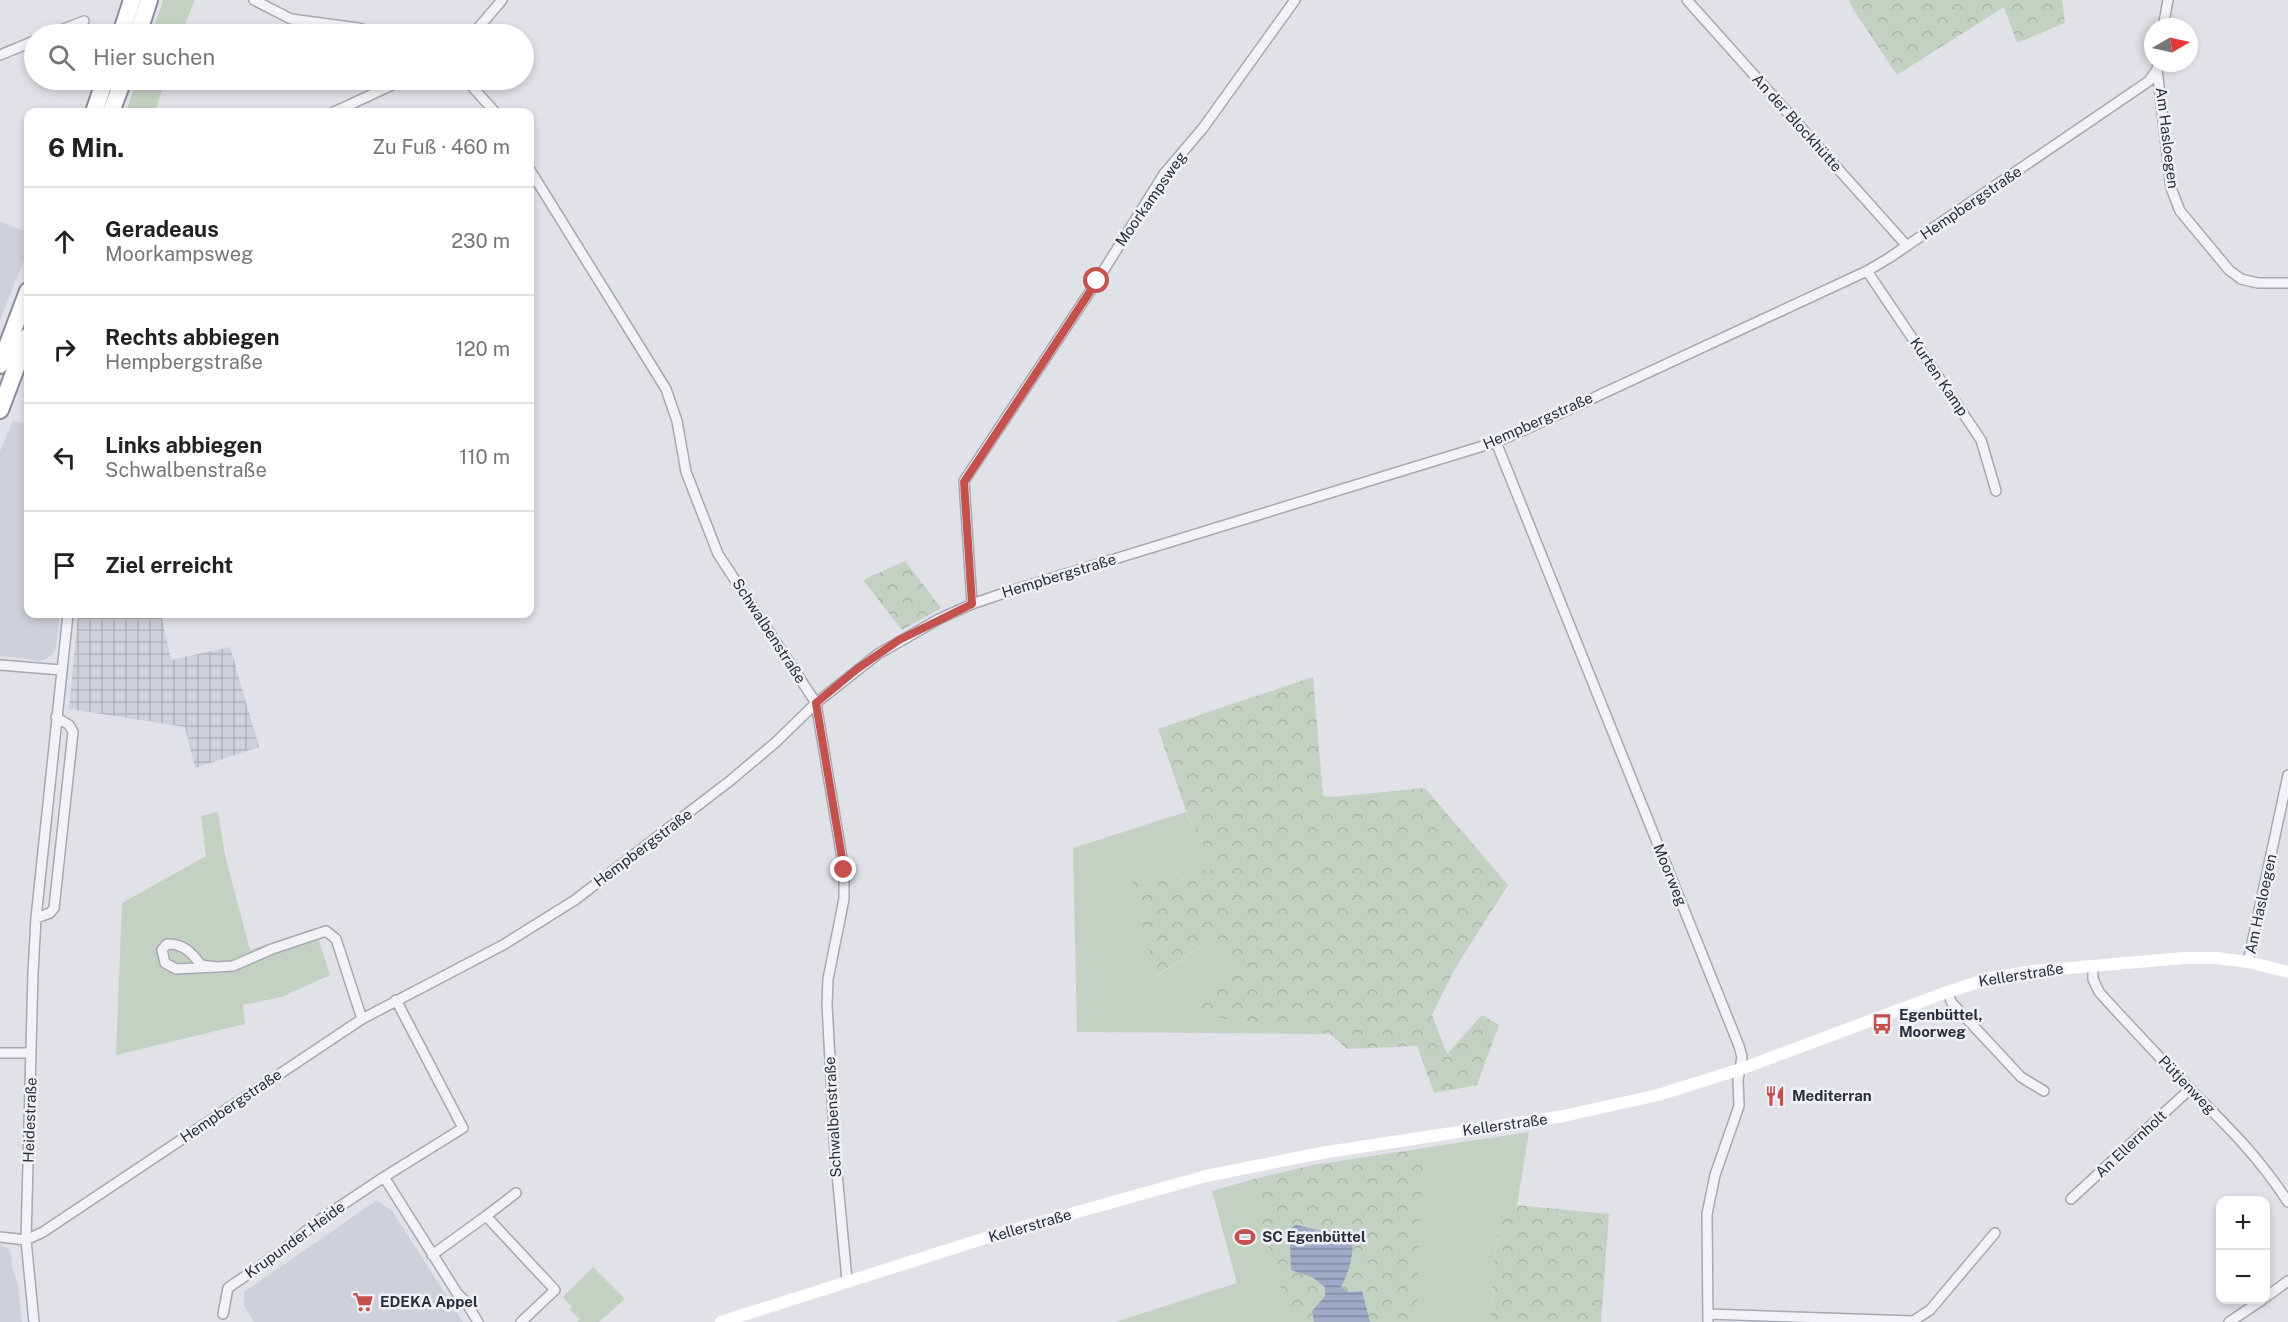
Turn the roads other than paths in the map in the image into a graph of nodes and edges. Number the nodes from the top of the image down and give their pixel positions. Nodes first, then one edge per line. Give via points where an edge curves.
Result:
1 (132, 0) edge
2 (149, 0) edge
3 (254, 0) edge
4 (502, 0) edge
5 (1295, 0) edge
6 (1687, 0) edge
7 (2168, 0) edge
8 (2165, 18) edge
9 (84, 21) dead end
10 (76, 24) edge
11 (124, 24) edge
12 (141, 24) edge
13 (328, 24) edge
14 (482, 24) edge
15 (24, 45) edge
16 (0, 55) edge
17 (2154, 72) edge
18 (2158, 72) edge
19 (102, 90) edge
20 (119, 90) edge
21 (381, 90) edge
22 (475, 90) edge
23 (95, 108) edge
24 (112, 108) edge
25 (343, 108) edge
26 (491, 108) edge
27 (534, 176) edge
28 (1907, 246) junction
29 (1867, 271) junction
30 (2288, 283) edge
31 (24, 302) edge
32 (24, 347) edge
33 (0, 365) edge
34 (0, 410) edge
35 (1496, 442) junction
36 (1996, 491) dead end
37 (972, 604) junction
38 (68, 618) edge
39 (0, 665) edge
40 (61, 670) junction
41 (816, 703) junction
42 (56, 717) junction
43 (2288, 775) edge
44 (36, 918) junction
45 (2248, 962) junction
46 (2093, 966) junction
47 (216, 968) junction
48 (2288, 972) edge
49 (1947, 992) junction
50 (396, 1000) junction
51 (362, 1019) junction
52 (0, 1053) edge
53 (31, 1053) junction
54 (1741, 1069) junction
55 (2190, 1089) junction
56 (2044, 1091) dead end
57 (384, 1177) junction
58 (516, 1193) dead end
59 (2071, 1199) dead end
60 (2288, 1202) edge
61 (486, 1216) junction
62 (1995, 1233) dead end
63 (0, 1237) edge
64 (26, 1240) junction
65 (432, 1255) junction
66 (848, 1280) junction
67 (2288, 1281) edge
68 (2270, 1294) edge
69 (2255, 1304) edge
70 (223, 1314) dead end
71 (1708, 1318) edge
72 (1913, 1321) edge
73 (33, 1322) edge
74 (478, 1322) edge
75 (521, 1322) edge
76 (721, 1322) edge
77 (2229, 1322) edge

1 - 11 highway
2 - 12 highway
3 - 13 street via 291,19
4 - 14 street
5 - 37 street, Moorkampsweg via 1238,81 1164,174 964,482
6 - 28 street, An der Blockhütte
7 - 8 street
9 - 10 street
15 - 16 street
17 - 28 street, Hempbergstraße via 2149,81 2127,97
18 - 30 street, Am Hasloegen via 2171,188 2180,211 2241,279
19 - 23 highway
20 - 24 highway
21 - 25 street
22 - 26 street
27 - 41 street, Schwalbenstraße via 666,389 677,421 686,472 718,554
28 - 29 street, Hempbergstraße
29 - 35 street, Hempbergstraße
29 - 36 street, Kurten Kamp via 1981,440
31 - 33 highway
32 - 34 highway
35 - 37 street, Hempbergstraße
35 - 54 street, Moorweg via 1739,1046
37 - 41 street, Hempbergstraße via 899,640
38 - 40 street, Heidestraße
39 - 40 street
40 - 42 street, Heidestraße
41 - 50 street, Hempbergstraße via 731,780 575,900 503,945
41 - 66 street, Schwalbenstraße via 844,870 844,898 828,979 827,1005 835,1152
42 - 44 street, Heidestraße
42 - 44 street via 73,732 54,908
43 - 45 street, Am Hasloegen
44 - 53 street, Heidestraße
45 - 46 main road, Kellerstraße via 2184,958
45 - 48 main road, Kellerstraße
46 - 49 main road, Kellerstraße via 2010,974
46 - 55 street, Pütjenweg via 2099,992
47 - 47 street via 201,965 192,952 175,944 167,944 162,950 165,963 177,969
47 - 51 street via 233,966 326,931 336,939
49 - 54 main road, Kellerstraße
49 - 56 street via 1952,1003 2021,1077
50 - 51 street, Hempbergstraße
50 - 57 street, Krupunder Heide via 463,1128
51 - 64 street, Hempbergstraße
52 - 53 street
53 - 64 street, Heidestraße
54 - 66 main road, Kellerstraße via 1658,1095 1573,1114 1321,1152 1206,1176
54 - 71 street, Moorweg via 1739,1106 1715,1175 1707,1214
55 - 59 street, An Ellernholt
55 - 60 street, Pütjenweg via 2240,1137
57 - 65 street
57 - 70 street, Krupunder Heide via 228,1288
58 - 61 street
61 - 65 street
61 - 75 street via 555,1290
62 - 72 street via 1930,1310
63 - 64 street
64 - 73 street, Heidestraße
65 - 74 street
66 - 76 main road, Kellerstraße
67 - 68 street
69 - 77 street
71 - 72 street

